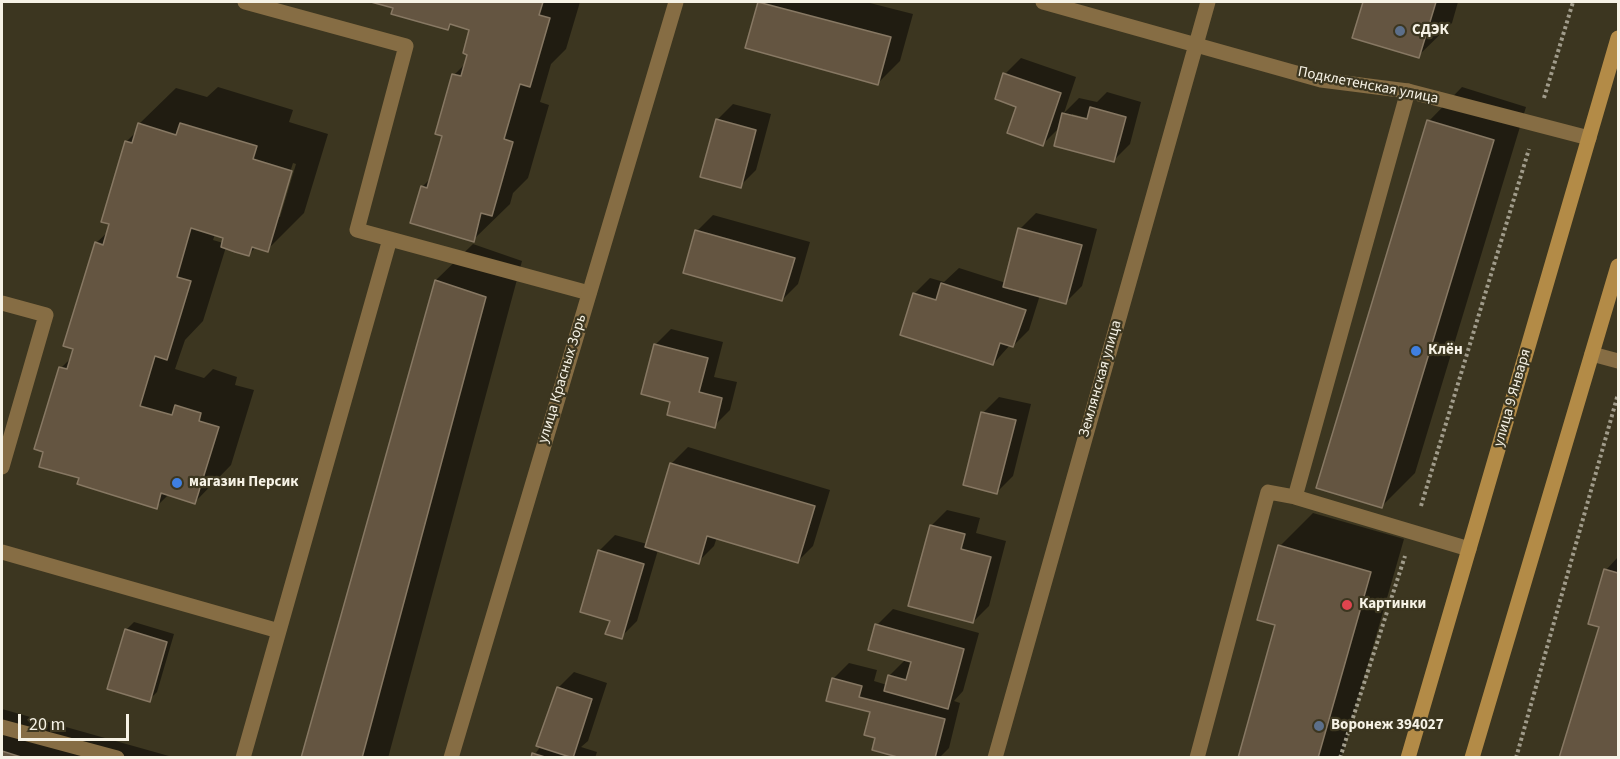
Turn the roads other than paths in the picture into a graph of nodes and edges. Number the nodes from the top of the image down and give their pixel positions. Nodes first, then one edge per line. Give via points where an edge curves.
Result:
1 (244, 2) edge
2 (676, 2) edge
3 (1042, 2) edge
4 (1208, 2) edge
5 (1618, 38) edge
6 (1196, 43) junction
7 (1408, 91) junction
8 (1589, 138) junction
9 (390, 239) junction
10 (1618, 266) edge
11 (589, 293) junction
12 (2, 303) edge
13 (1592, 354) junction
14 (1618, 361) edge
15 (2, 467) edge
16 (1295, 497) junction
17 (1469, 549) junction
18 (2, 552) edge
19 (279, 631) junction
20 (2, 727) edge
21 (117, 758) edge
22 (243, 758) edge
23 (451, 758) edge
24 (995, 758) edge
25 (1197, 758) edge
26 (1408, 758) edge
27 (1472, 758) edge

1 - 9 street via 406,46 357,230
2 - 11 street, улица Красных Зорь
3 - 6 street, Подклетенская улица
4 - 6 street, Землянская улица
5 - 8 main road, улица 9 Января
6 - 7 street, Подклетенская улица via 1321,80
6 - 24 street, Землянская улица
7 - 8 street, Подклетенская улица
7 - 16 street
8 - 17 main road, улица 9 Января
9 - 11 street
9 - 19 street
10 - 13 main road
11 - 23 street, улица Красных Зорь
12 - 15 street via 46,315
13 - 14 street
13 - 27 main road
16 - 17 street
16 - 25 street via 1268,492
17 - 26 main road, улица 9 Января
18 - 19 street
19 - 22 street
20 - 21 street

